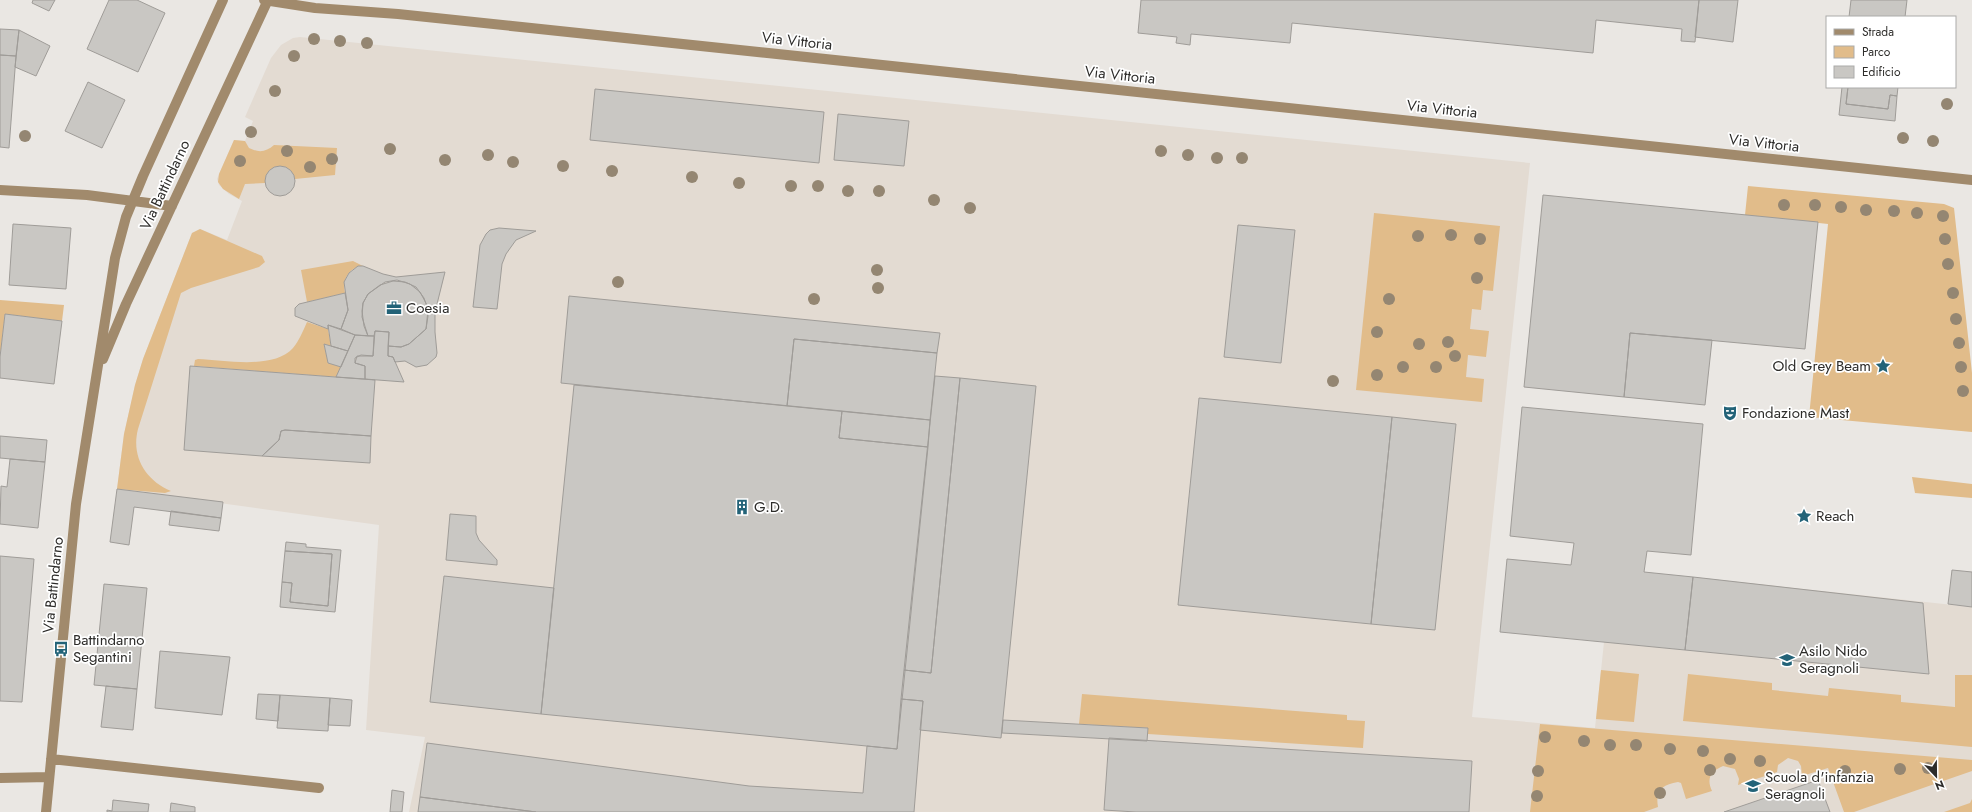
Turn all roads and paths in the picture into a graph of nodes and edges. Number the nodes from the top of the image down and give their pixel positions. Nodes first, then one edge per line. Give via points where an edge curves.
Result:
1 (223, 0) edge
2 (266, 0) edge
3 (1972, 180) edge
4 (0, 190) edge
5 (132, 201) junction
6 (172, 206) junction
7 (94, 385) junction
8 (51, 759) junction
9 (49, 777) junction
10 (0, 778) edge
11 (319, 788) dead end
12 (46, 812) edge

1 - 5 street, Via Battindarno
2 - 3 street, Via Vittoria via 315,8 414,16
2 - 6 street, Via Battindarno
4 - 5 street via 87,195
5 - 6 street
5 - 7 street, Via Battindarno via 115,258
6 - 7 street, Via Battindarno via 122,311
7 - 8 street, Via Battindarno via 76,504
8 - 9 street, Via Battindarno
8 - 11 street
9 - 10 street
9 - 12 street, Via Battindarno

